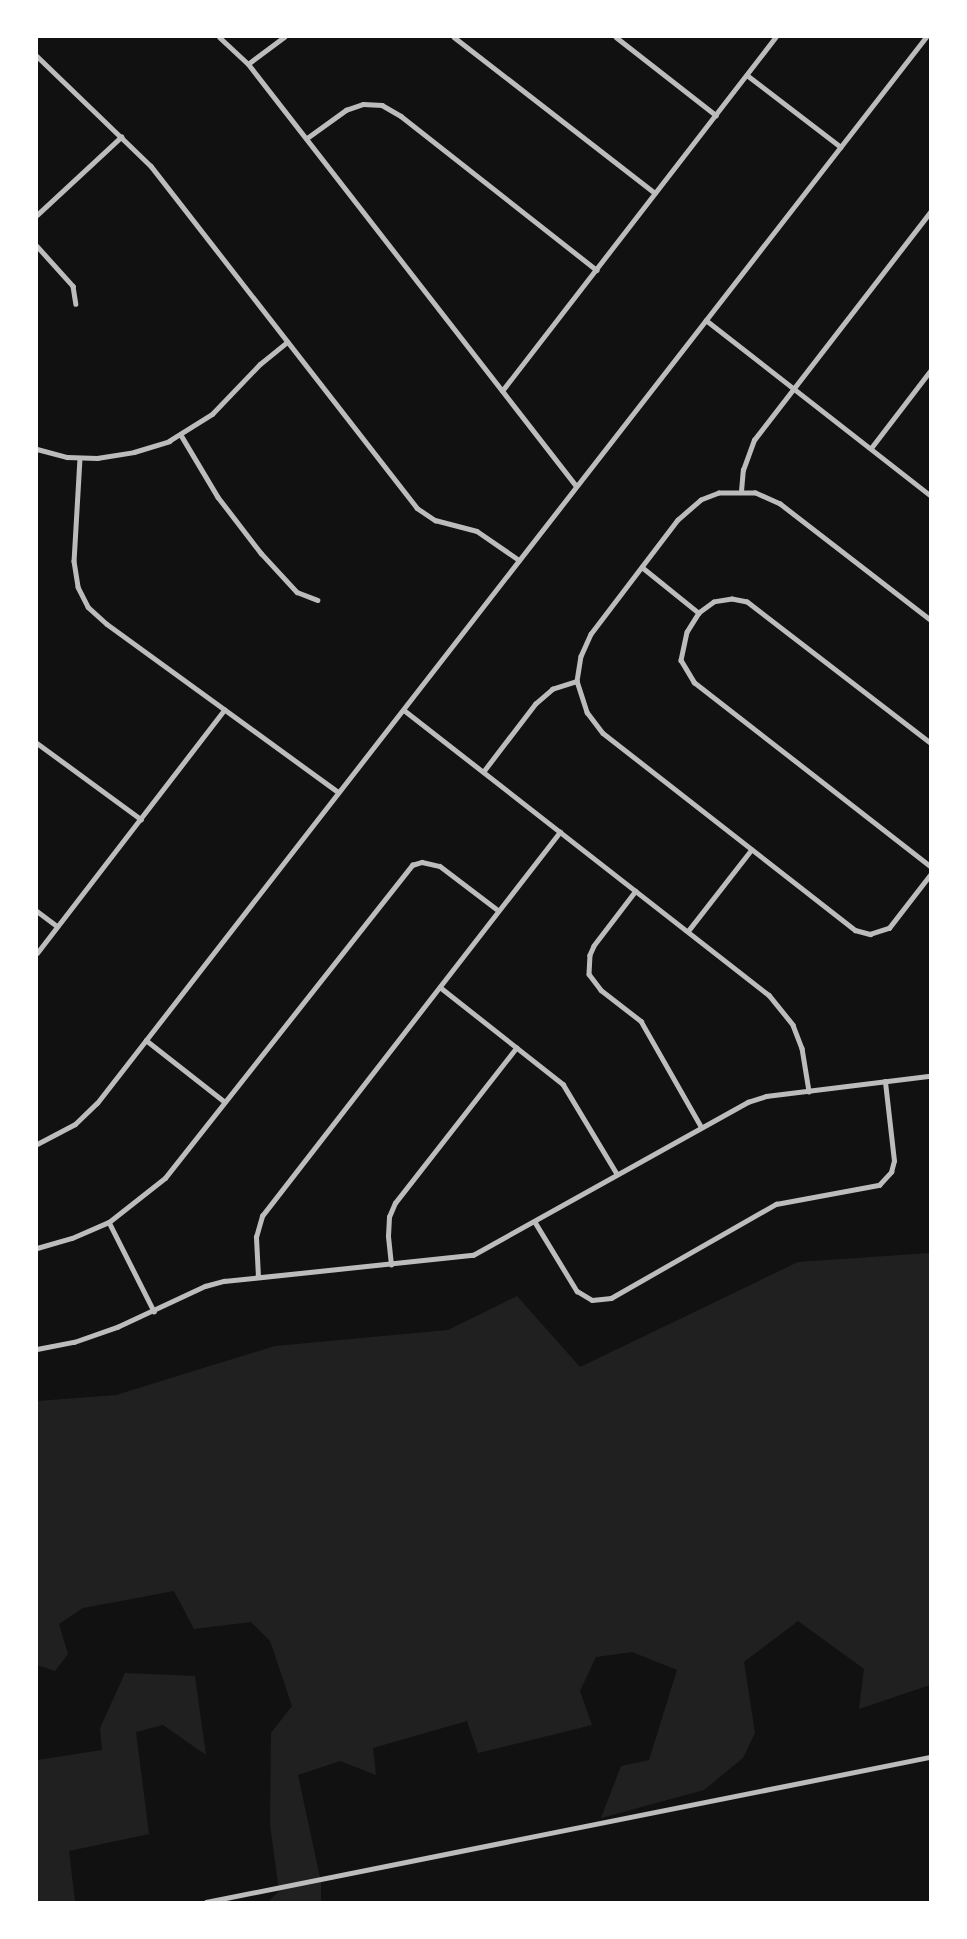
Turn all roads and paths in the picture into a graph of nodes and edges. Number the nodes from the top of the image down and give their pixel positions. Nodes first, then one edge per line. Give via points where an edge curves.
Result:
1 (219, 37) edge
2 (284, 37) edge
3 (454, 37) edge
4 (616, 37) edge
5 (776, 37) edge
6 (926, 37) edge
7 (37, 56) edge
8 (248, 64) junction
9 (747, 75) junction
10 (716, 115) junction
11 (121, 137) junction
12 (307, 138) junction
13 (841, 147) junction
14 (655, 192) junction
15 (930, 212) edge
16 (37, 215) edge
17 (37, 246) edge
18 (597, 270) junction
19 (76, 304) dead end
20 (706, 320) junction
21 (287, 342) junction
22 (930, 371) edge
23 (793, 388) junction
24 (502, 391) junction
25 (181, 435) junction
26 (870, 448) junction
27 (37, 449) edge
28 (80, 458) junction
29 (576, 486) junction
30 (741, 491) junction
31 (930, 495) edge
32 (519, 560) junction
33 (642, 567) junction
34 (318, 600) dead end
35 (699, 613) junction
36 (930, 620) edge
37 (577, 681) junction
38 (224, 710) junction
39 (404, 710) junction
40 (37, 743) edge
41 (930, 743) edge
42 (483, 772) junction
43 (338, 792) junction
44 (141, 819) junction
45 (560, 832) junction
46 (751, 850) junction
47 (930, 866) edge
48 (930, 875) edge
49 (636, 891) junction
50 (498, 910) junction
51 (37, 911) edge
52 (57, 926) junction
53 (688, 931) junction
54 (37, 953) edge
55 (440, 987) junction
56 (146, 1040) junction
57 (516, 1048) junction
58 (930, 1076) edge
59 (885, 1082) junction
60 (809, 1091) junction
61 (225, 1102) junction
62 (701, 1126) junction
63 (37, 1144) edge
64 (617, 1174) junction
65 (109, 1222) junction
66 (535, 1222) junction
67 (37, 1248) edge
68 (391, 1265) junction
69 (258, 1277) junction
70 (154, 1311) junction
71 (37, 1349) edge
72 (930, 1757) edge
73 (206, 1902) edge

1 - 8 street
2 - 8 street
3 - 14 street
4 - 10 street
5 - 9 street
6 - 13 street
7 - 11 street
8 - 12 street
9 - 10 street
9 - 13 street
10 - 14 street
11 - 16 street
11 - 21 street via 189,212
12 - 18 street via 346,110 363,104 382,105
12 - 24 street
13 - 20 street
14 - 18 street
15 - 23 street
17 - 19 street via 73,286
18 - 24 street
20 - 23 street
20 - 29 street
21 - 25 street via 212,414
21 - 32 street via 417,508 435,520 477,531
22 - 26 street
23 - 26 street
23 - 30 street via 747,454
24 - 29 street
25 - 28 street via 134,452
25 - 34 street via 218,497 261,553 297,592
26 - 31 street
27 - 28 street
28 - 38 street via 74,561 82,597 107,624
29 - 32 street
30 - 33 street via 719,493 694,505
30 - 36 street via 780,504
32 - 39 street
33 - 35 street
33 - 37 street via 590,634
35 - 41 street via 722,599 747,602
35 - 47 street via 681,651 688,676
37 - 42 street via 552,690 535,704
37 - 46 street via 587,712 603,733
38 - 43 street
38 - 44 street
39 - 42 street
39 - 43 street
40 - 44 street
42 - 45 street
43 - 56 street
44 - 52 street
45 - 49 street
45 - 50 street
46 - 48 street via 865,933 889,928
46 - 53 street
49 - 53 street
49 - 62 street via 594,946 589,974 601,990 641,1021
50 - 55 street
50 - 61 street via 440,866 412,865
51 - 52 street
52 - 54 street
53 - 60 street via 753,981 793,1025
55 - 57 street
55 - 69 street via 262,1216 256,1237
56 - 61 street
56 - 63 street via 86,1114
57 - 64 street via 563,1084
57 - 68 street via 395,1203 389,1217
58 - 59 street
59 - 60 street
59 - 66 street via 894,1161 891,1172 878,1185 776,1204 611,1298 592,1300 577,1291
60 - 62 street via 757,1099
61 - 65 street via 165,1178
62 - 64 street
64 - 66 street
65 - 67 street
65 - 70 street
66 - 68 street via 473,1255
68 - 69 street
69 - 70 street via 205,1286
70 - 71 street via 88,1337
72 - 73 street

